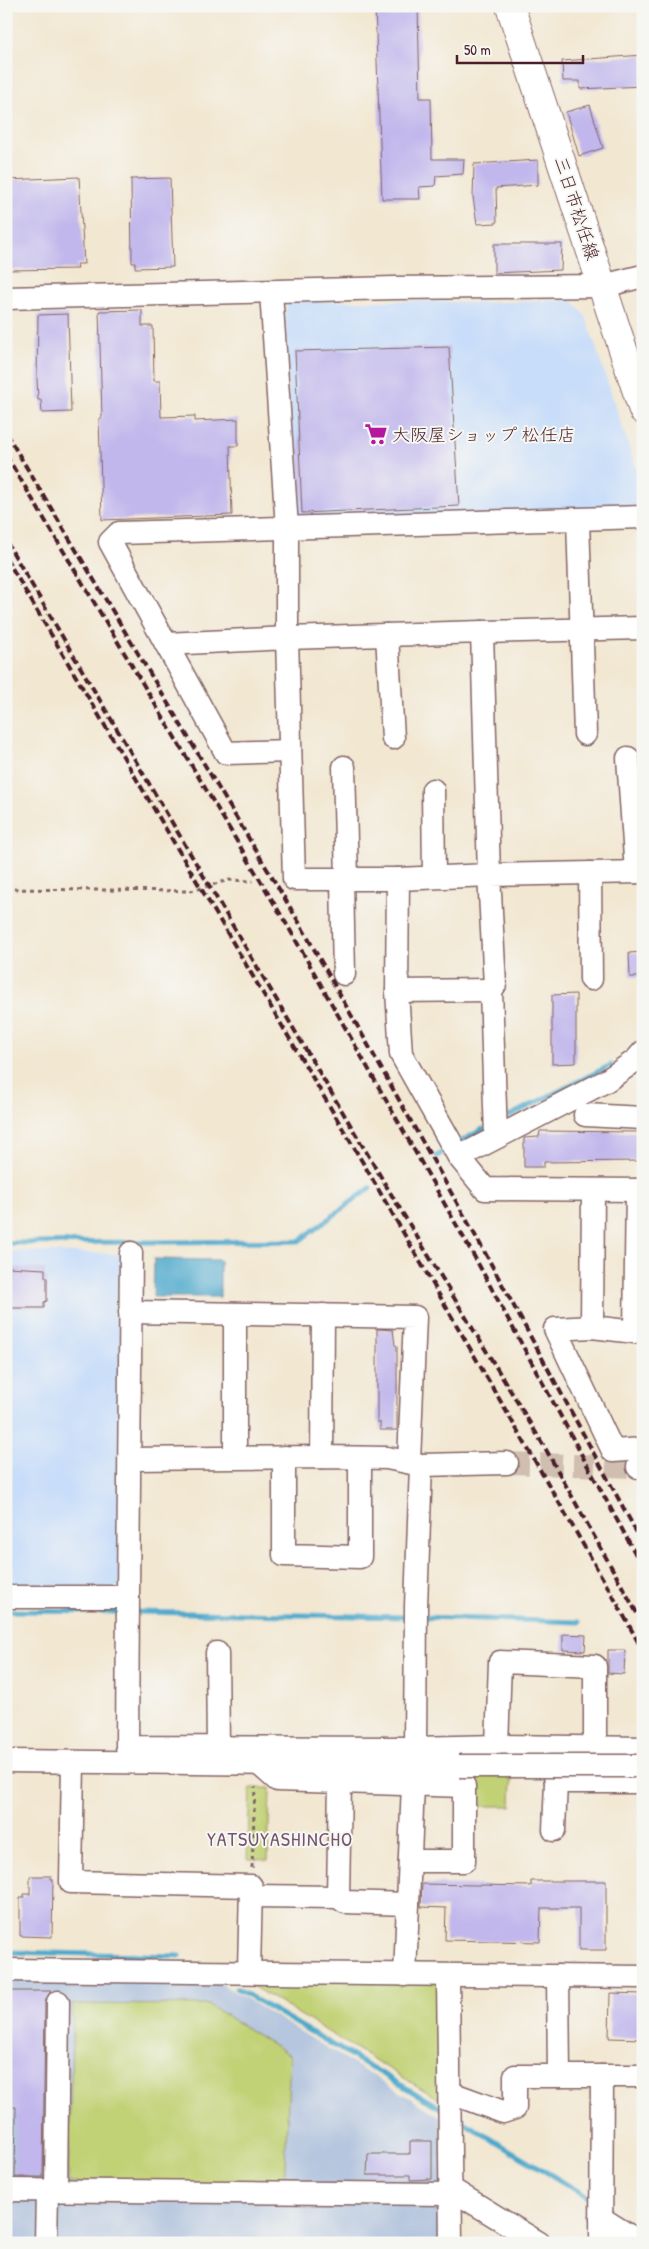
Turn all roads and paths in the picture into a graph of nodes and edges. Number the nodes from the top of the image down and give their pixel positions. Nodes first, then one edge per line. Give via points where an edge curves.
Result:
1 (510, 6) edge
2 (643, 276) edge
3 (603, 286) junction
4 (271, 292) junction
5 (6, 298) edge
6 (643, 410) edge
7 (643, 517) edge
8 (578, 520) junction
9 (287, 528) junction
10 (643, 628) edge
11 (581, 630) junction
12 (482, 632) junction
13 (387, 635) junction
14 (287, 638) junction
15 (166, 644) junction
16 (585, 734) dead end
17 (393, 738) dead end
18 (290, 751) junction
19 (628, 758) dead end
20 (344, 767) dead end
21 (433, 790) dead end
22 (639, 872) edge
23 (590, 873) junction
24 (489, 875) junction
25 (434, 877) junction
26 (345, 879) junction
27 (398, 879) junction
28 (253, 881) dead end
29 (6, 889) edge
30 (344, 974) dead end
31 (591, 979) dead end
32 (491, 990) junction
33 (397, 992) junction
34 (643, 1052) edge
35 (585, 1115) dead end
36 (643, 1118) edge
37 (496, 1136) junction
38 (459, 1157) junction
39 (593, 1190) junction
40 (640, 1190) edge
41 (131, 1253) dead end
42 (130, 1312) junction
43 (235, 1314) junction
44 (323, 1315) junction
45 (592, 1328) junction
46 (235, 1457) junction
47 (284, 1457) junction
48 (322, 1457) junction
49 (360, 1458) junction
50 (130, 1459) junction
51 (641, 1461) edge
52 (415, 1464) junction
53 (507, 1464) tunnel mouth
54 (6, 1596) edge
55 (128, 1607) junction
56 (217, 1653) dead end
57 (497, 1746) junction
58 (555, 1746) junction
59 (596, 1747) junction
60 (218, 1748) junction
61 (415, 1748) junction
62 (643, 1748) edge
63 (6, 1761) edge
64 (73, 1762) junction
65 (259, 1764) junction
66 (643, 1766) edge
67 (340, 1782) junction
68 (556, 1782) junction
69 (643, 1782) edge
70 (413, 1784) junction
71 (255, 1788) dead end
72 (554, 1830) dead end
73 (410, 1861) junction
74 (251, 1891) junction
75 (338, 1897) junction
76 (408, 1904) junction
77 (6, 1970) edge
78 (249, 1971) junction
79 (405, 1975) junction
80 (448, 1976) junction
81 (558, 1976) junction
82 (643, 1977) edge
83 (58, 2002) dead end
84 (559, 2076) junction
85 (602, 2076) junction
86 (643, 2076) edge
87 (450, 2107) junction
88 (6, 2190) edge
89 (52, 2191) junction
90 (451, 2192) junction
91 (601, 2218) junction
92 (46, 2243) edge
93 (451, 2243) edge
94 (539, 2243) edge
95 (601, 2243) edge
96 (641, 2243) edge

1 - 3 main road, 三日市松任線
2 - 3 street
3 - 4 street
3 - 6 main road, 三日市松任線
4 - 5 street
4 - 9 street
7 - 8 street
8 - 9 street
8 - 11 street
9 - 14 street
9 - 15 street via 119,533 110,542
10 - 11 street
11 - 12 street
11 - 16 street
12 - 13 street
12 - 24 street
13 - 14 street
13 - 17 street
14 - 15 street
14 - 18 street
15 - 18 street via 226,753
18 - 26 street via 294,879
19 - 22 street
20 - 26 street
21 - 25 street
22 - 23 street
23 - 24 street
23 - 31 street
24 - 25 street
24 - 32 street via 495,985
25 - 27 street
26 - 27 street
26 - 30 street
27 - 33 street
28 - 29 path via 228,880 191,890
32 - 33 street
32 - 37 street
33 - 38 street via 401,1054
34 - 37 street via 606,1081
35 - 36 street
37 - 38 street
38 - 39 street via 485,1189
39 - 40 street
39 - 45 street
40 - 45 street via 635,1332
41 - 42 street
42 - 43 street
42 - 50 street
43 - 44 street
43 - 46 street
44 - 48 street
44 - 52 street via 415,1317
45 - 51 street via 555,1329 613,1451
46 - 47 street
46 - 50 street
47 - 48 street
47 - 49 street via 284,1555 360,1557
48 - 49 street
49 - 52 street via 386,1458
50 - 55 street
52 - 53 street
52 - 61 street
54 - 55 street
55 - 60 street via 127,1747
56 - 60 street
57 - 58 street
57 - 59 street via 500,1662 595,1666
57 - 61 street
58 - 59 street
58 - 68 street
59 - 62 street
60 - 61 street
63 - 64 street
64 - 65 street
64 - 74 street via 71,1882
65 - 66 street, bridge
65 - 67 street via 277,1780
67 - 70 street
67 - 75 street
68 - 69 street
68 - 72 street
70 - 73 street
70 - 73 street via 464,1786 464,1861
71 - 74 path
73 - 76 street
74 - 75 street
74 - 78 street
75 - 76 street via 345,1902
76 - 79 street
77 - 78 street
78 - 79 street
79 - 80 street
80 - 81 street
80 - 87 street
81 - 82 street
81 - 84 street
83 - 89 street
84 - 85 street
84 - 87 street via 515,2076 516,2108 503,2112
85 - 86 street
85 - 91 street
87 - 90 street
88 - 89 street
89 - 90 street
89 - 92 street
90 - 93 street
90 - 94 street
91 - 95 street
91 - 96 street

